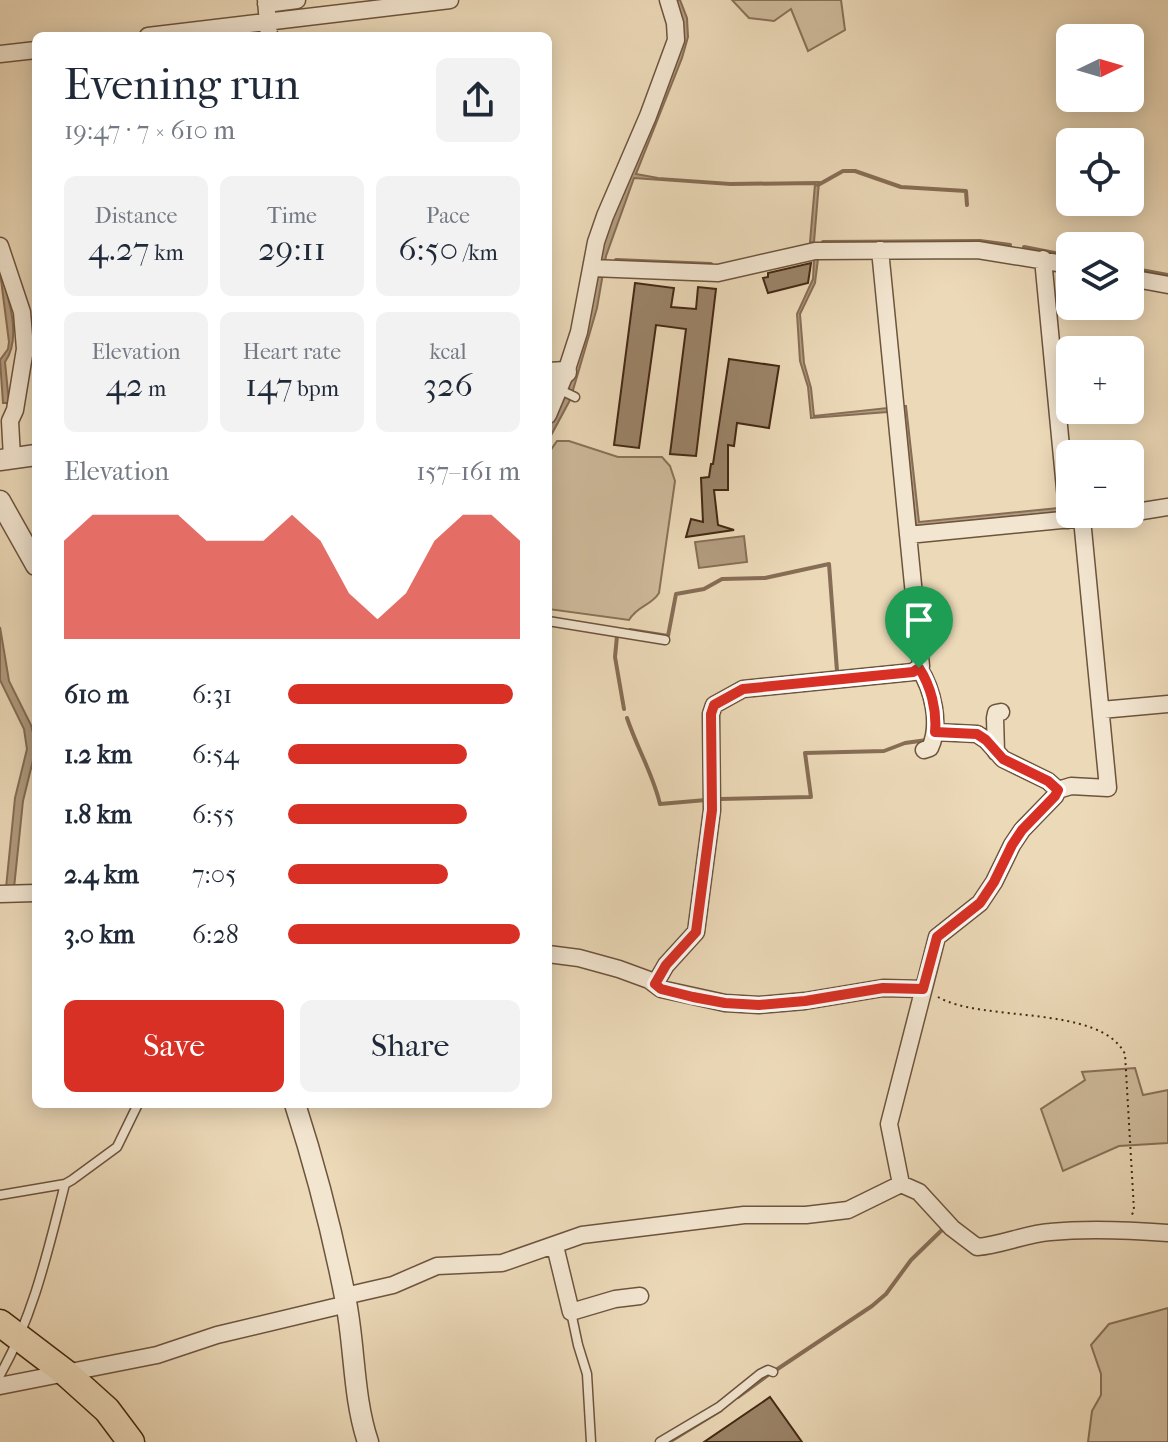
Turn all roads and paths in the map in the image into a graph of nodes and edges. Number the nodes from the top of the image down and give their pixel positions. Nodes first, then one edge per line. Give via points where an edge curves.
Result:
1 (297, 0) edge
2 (450, 0) edge
3 (668, 0) edge
4 (266, 2) edge
5 (269, 29) edge
6 (217, 32) edge
7 (32, 50) edge
8 (0, 54) edge
9 (0, 246) edge
10 (880, 250) junction
11 (1043, 259) junction
12 (1056, 262) edge
13 (592, 268) junction
14 (1144, 281) edge
15 (1168, 285) edge
16 (560, 385) edge
17 (552, 405) edge
18 (1065, 440) edge
19 (32, 456) edge
20 (6, 459) edge
21 (0, 501) edge
22 (1168, 507) edge
23 (1144, 511) edge
24 (1056, 522) edge
25 (1076, 528) edge
26 (908, 535) junction
27 (32, 558) edge
28 (552, 622) edge
29 (665, 640) dead end
30 (919, 668) junction
31 (1168, 704) edge
32 (1101, 710) junction
33 (1001, 712) dead end
34 (935, 732) junction
35 (924, 750) dead end
36 (996, 752) junction
37 (1058, 790) junction
38 (32, 893) edge
39 (0, 894) edge
40 (552, 955) edge
41 (655, 984) junction
42 (923, 989) junction
43 (136, 1108) edge
44 (296, 1108) edge
45 (65, 1184) junction
46 (901, 1184) junction
47 (0, 1195) edge
48 (1124, 1230) junction
49 (1168, 1233) edge
50 (555, 1246) junction
51 (640, 1296) dead end
52 (346, 1300) junction
53 (571, 1312) junction
54 (10, 1332) edge
55 (773, 1372) dead end
56 (67, 1374) junction
57 (0, 1375) edge
58 (0, 1386) edge
59 (131, 1442) edge
60 (368, 1442) edge
61 (591, 1442) edge
62 (660, 1442) edge

1 - 4 street
2 - 5 street
3 - 13 street via 676,40 605,216
4 - 5 street
5 - 6 street
7 - 8 street
9 - 20 street via 22,312 25,349
10 - 11 street via 978,250
10 - 13 street via 815,251 718,273
10 - 26 street
11 - 12 street
11 - 18 street
13 - 16 street via 579,332
14 - 15 street
16 - 17 street
19 - 20 street
21 - 27 street
22 - 23 street
24 - 26 street
25 - 32 street
26 - 30 street
28 - 29 lane
30 - 34 street via 926,678
30 - 41 street via 743,689 714,705 712,810 696,932
31 - 32 street
32 - 37 street via 1108,788
33 - 36 street via 995,718
34 - 35 street via 930,748
34 - 36 street via 977,734
36 - 37 street
37 - 42 street via 1017,837 980,903 937,937
38 - 39 street
40 - 41 street via 619,969
41 - 42 street via 709,1000 759,1005 883,988
42 - 46 street via 889,1124
42 - 48 path via 946,1002 1084,1024 1118,1041 1125,1054 1134,1210
43 - 45 lane via 117,1147
44 - 52 street
45 - 47 lane
45 - 54 lane via 40,1280
46 - 48 street via 919,1192 977,1247 1046,1232
46 - 50 street via 848,1210 826,1214 707,1219 582,1235
48 - 49 street
50 - 52 street via 502,1263 437,1266
50 - 53 street
51 - 53 street
52 - 56 street via 157,1355
52 - 60 street
53 - 61 lane via 587,1374
54 - 56 highway
54 - 57 lane
55 - 62 lane via 760,1374 719,1407
56 - 58 street
56 - 59 highway via 107,1410

